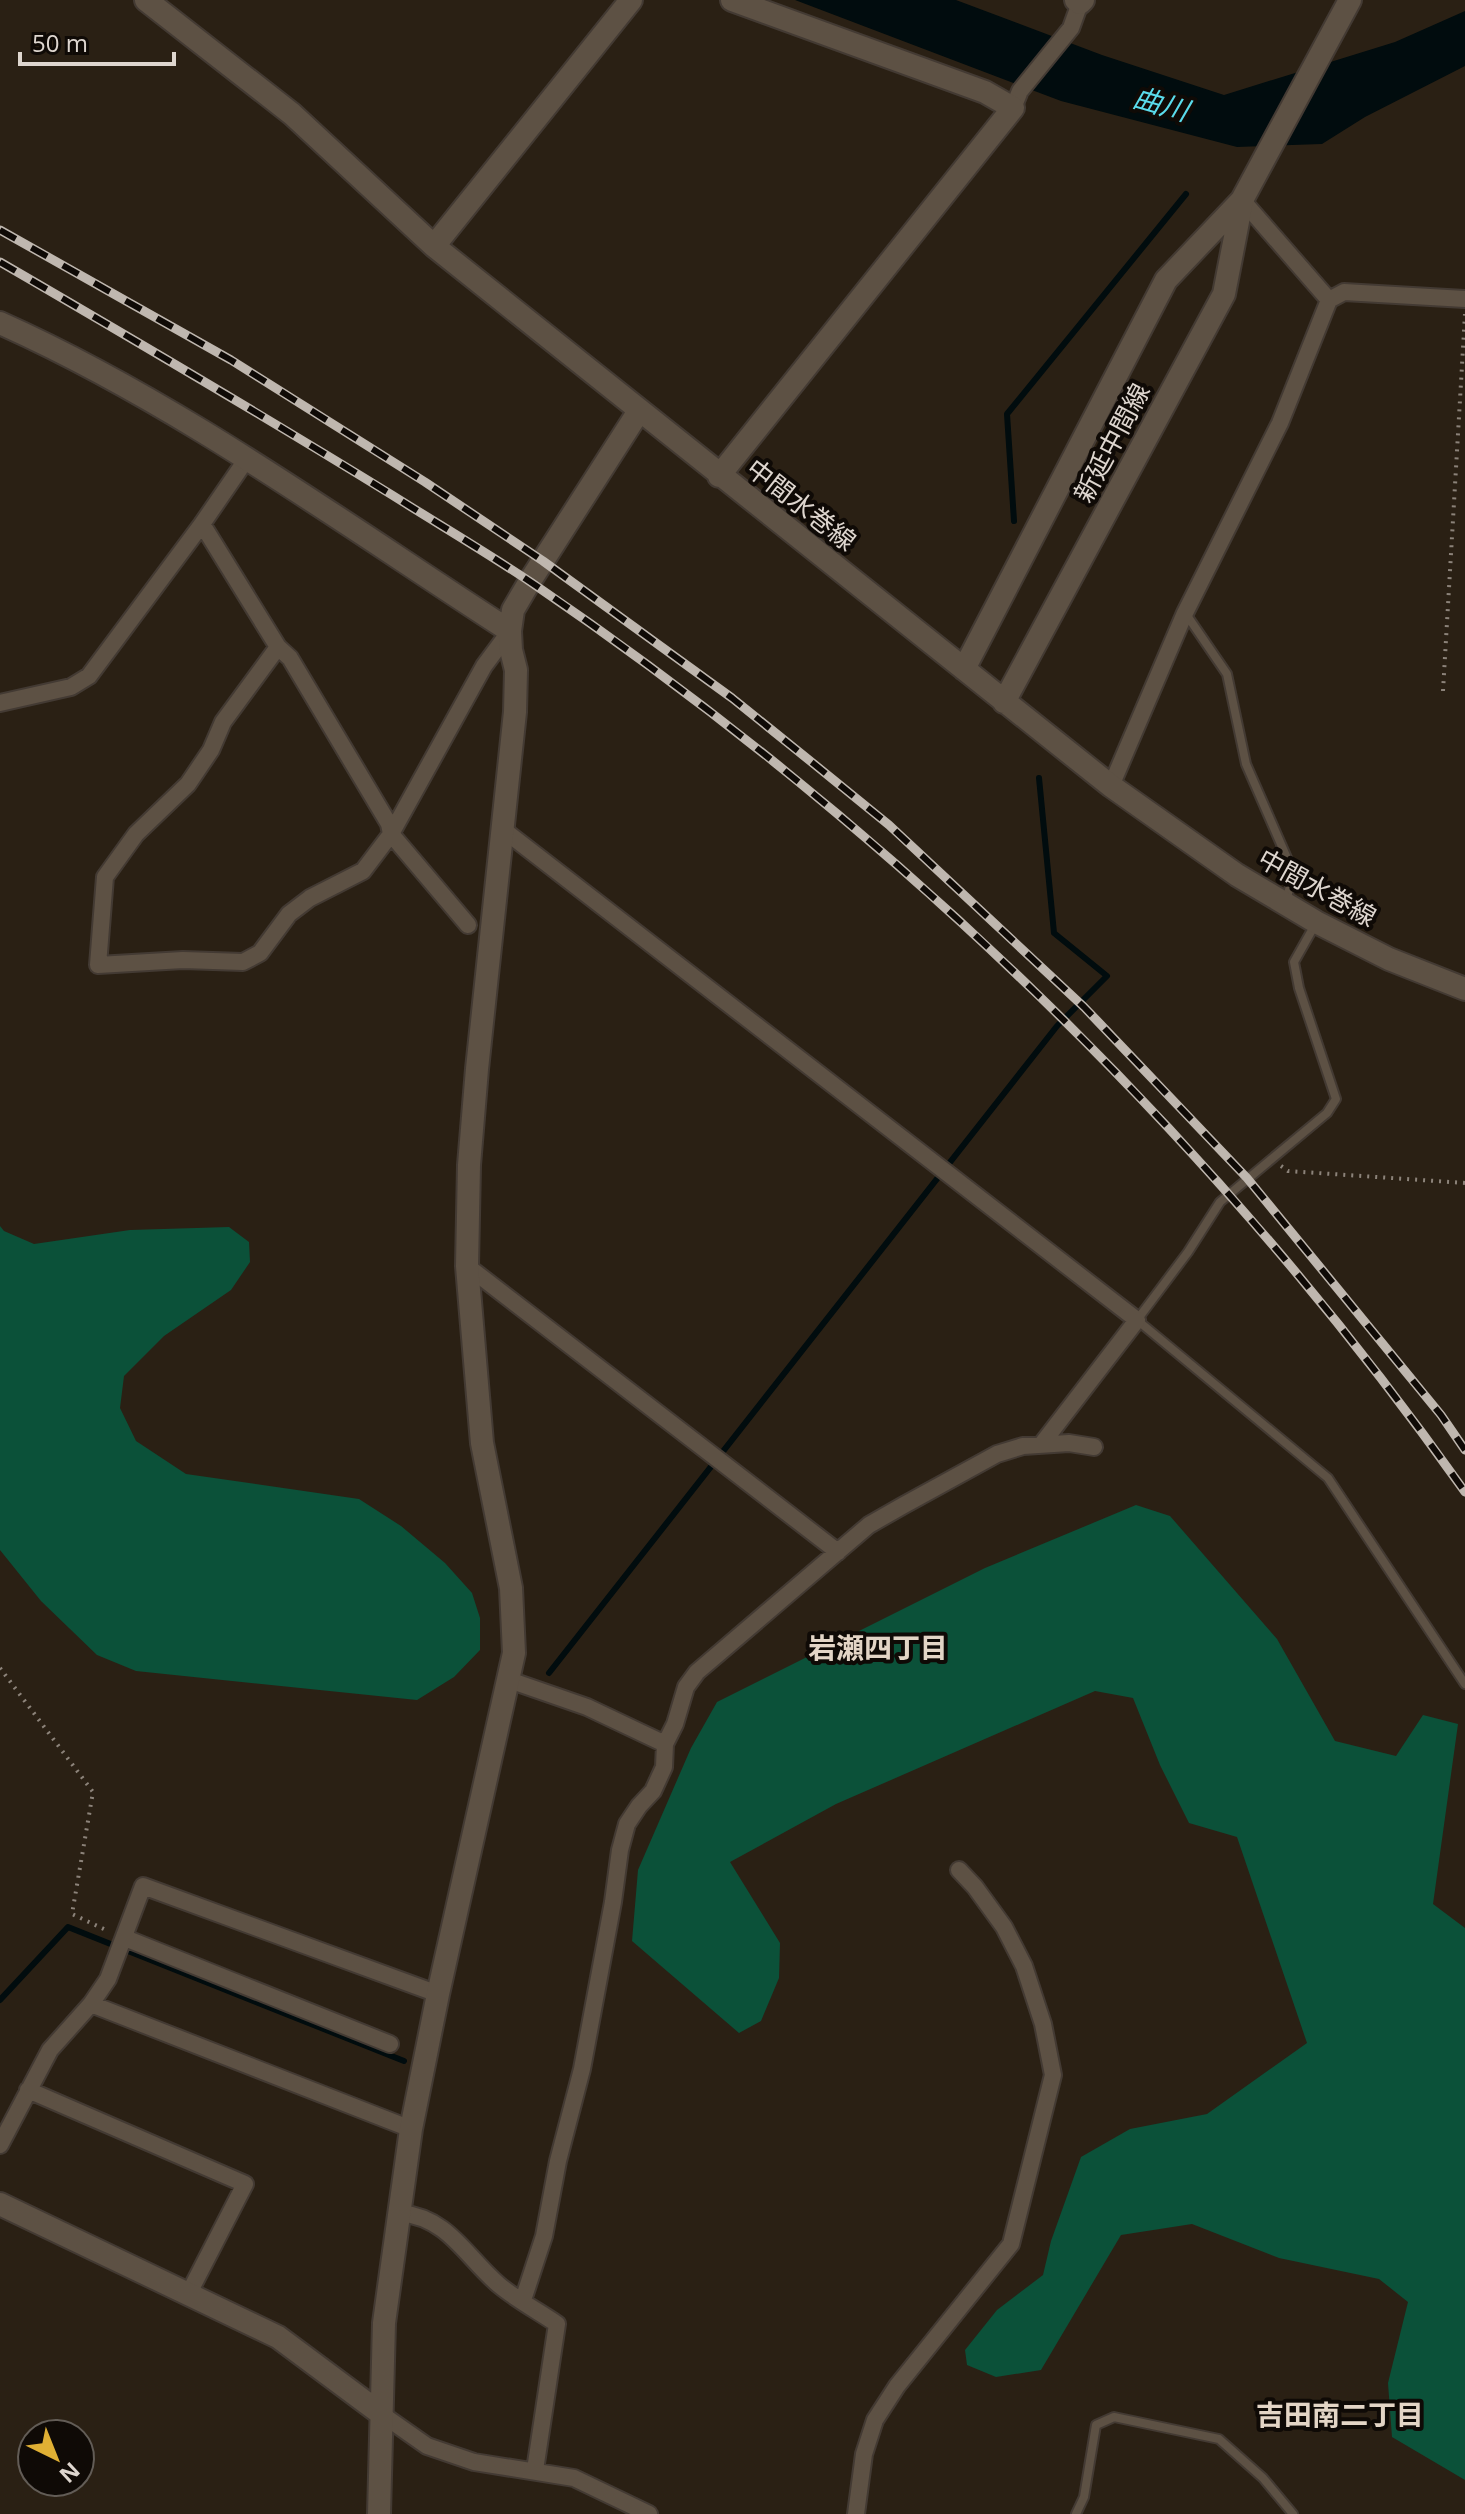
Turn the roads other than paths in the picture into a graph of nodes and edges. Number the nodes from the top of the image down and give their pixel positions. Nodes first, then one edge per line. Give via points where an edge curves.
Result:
1 (146, 0) edge
2 (631, 0) edge
3 (732, 0) edge
4 (1350, 0) edge
5 (1080, 1) edge
6 (1016, 100) junction
7 (1242, 200) junction
8 (434, 246) junction
9 (1465, 299) edge
10 (1329, 300) junction
11 (0, 323) edge
12 (639, 411) junction
13 (246, 460) junction
14 (719, 476) junction
15 (202, 524) junction
16 (1185, 613) junction
17 (510, 631) junction
18 (278, 647) junction
19 (964, 669) junction
20 (1004, 702) junction
21 (0, 703) edge
22 (1111, 786) junction
23 (501, 828) junction
24 (391, 834) junction
25 (1285, 904) junction
26 (1316, 922) junction
27 (468, 925) dead end
28 (1465, 989) edge
29 (467, 1266) junction
30 (1137, 1320) junction
31 (1041, 1445) junction
32 (1094, 1447) dead end
33 (838, 1552) junction
34 (509, 1680) junction
35 (1465, 1684) edge
36 (665, 1744) junction
37 (959, 1870) dead end
38 (125, 1938) junction
39 (438, 1994) junction
40 (91, 2004) junction
41 (390, 2044) dead end
42 (28, 2090) junction
43 (411, 2129) junction
44 (0, 2145) edge
45 (0, 2204) edge
46 (400, 2213) junction
47 (189, 2293) junction
48 (523, 2300) junction
49 (380, 2413) junction
50 (535, 2470) junction
51 (379, 2514) edge
52 (649, 2514) edge
53 (856, 2514) edge
54 (1076, 2514) edge
55 (1293, 2514) edge

1 - 8 street, 中間水巻線 via 292,114
2 - 8 street
3 - 6 street
4 - 7 street, 新延中間線
5 - 6 street via 1071,28
6 - 14 street
7 - 10 street
7 - 19 street, 新延中間線 via 1166,280
7 - 20 street, 新延中間線 via 1224,294
8 - 12 street, 中間水巻線
9 - 10 street via 1344,292
10 - 16 street via 1280,423
11 - 13 street via 136,394
12 - 14 street, 中間水巻線
12 - 17 street via 530,581 513,610
13 - 15 street
13 - 17 street
14 - 19 street, 中間水巻線
15 - 18 street
15 - 21 street via 89,676 71,687
16 - 22 street
16 - 25 lane via 1227,674 1246,764 1294,874
17 - 23 street via 515,712
17 - 24 street via 484,666
18 - 24 street via 298,670
18 - 24 street via 223,722 188,784 136,834 105,877 98,965 243,962 260,953 289,914 310,898 363,871
19 - 20 street, 中間水巻線
20 - 22 street, 中間水巻線
22 - 25 street, 中間水巻線
23 - 29 street via 469,1165
23 - 30 street
24 - 27 street
25 - 26 street, 中間水巻線
26 - 28 street, 中間水巻線
26 - 30 lane via 1294,962 1336,1099 1327,1113 1220,1202
29 - 33 street
29 - 34 street via 482,1443 511,1588 514,1653
30 - 31 street
30 - 35 lane via 1328,1478
31 - 32 street
31 - 33 street via 997,1454 869,1525
33 - 36 street via 697,1672
34 - 36 street via 587,1707
34 - 39 street
36 - 48 street via 664,1767 627,1824 620,1850 582,2069 544,2236
37 - 53 street via 1004,1927 1024,1966 1053,2075 1011,2244 875,2420 864,2454
38 - 39 street via 143,1886
38 - 40 street
38 - 41 street
39 - 43 street
40 - 42 street via 50,2050
40 - 43 street
42 - 44 street
42 - 47 street via 245,2184
43 - 46 street
45 - 47 street
46 - 48 street via 422,2215 456,2240 495,2282
46 - 49 street via 384,2323
47 - 49 street via 278,2337
48 - 50 street via 557,2324
49 - 50 street via 427,2446 474,2462
49 - 51 street
50 - 52 street via 574,2478
54 - 55 lane via 1084,2497 1096,2425 1114,2417 1219,2439

